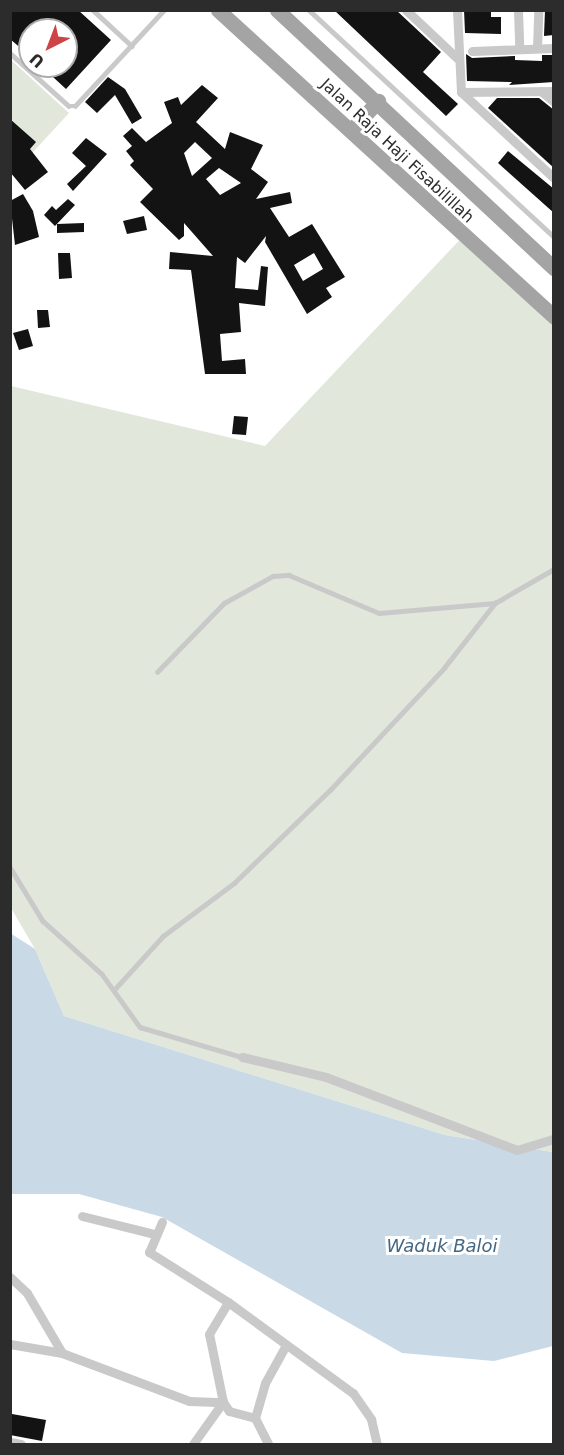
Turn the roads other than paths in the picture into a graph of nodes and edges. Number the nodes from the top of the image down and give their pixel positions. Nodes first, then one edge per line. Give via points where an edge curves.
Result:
1 (93, 10) edge
2 (164, 10) edge
3 (218, 10) edge
4 (277, 10) edge
5 (309, 10) edge
6 (406, 10) edge
7 (457, 10) edge
8 (518, 10) edge
9 (538, 10) edge
10 (518, 22) junction
11 (537, 24) junction
12 (132, 46) junction
13 (519, 48) junction
14 (537, 48) junction
15 (554, 48) edge
16 (472, 51) dead end
17 (10, 53) edge
18 (457, 58) junction
19 (541, 90) junction
20 (554, 91) edge
21 (461, 92) junction
22 (378, 101) junction
23 (554, 102) edge
24 (351, 130) junction
25 (554, 178) edge
26 (554, 237) edge
27 (554, 268) edge
28 (554, 317) edge
29 (554, 570) edge
30 (495, 603) junction
31 (157, 672) dead end
32 (10, 867) edge
33 (114, 990) junction
34 (242, 1057) joint
35 (554, 1139) edge
36 (82, 1216) dead end
37 (162, 1222) dead end
38 (155, 1234) junction
39 (10, 1276) edge
40 (228, 1302) junction
41 (10, 1344) edge
42 (286, 1345) junction
43 (62, 1353) junction
44 (223, 1402) junction
45 (255, 1418) junction
46 (10, 1442) edge
47 (21, 1444) edge
48 (193, 1444) edge
49 (268, 1444) edge
50 (377, 1444) edge

1 - 12 lane
2 - 12 lane
3 - 24 main road, Jalan Raja Haji Fisabilillah
4 - 22 main road, Jalan Raja Haji Fisabilillah
5 - 26 lane
6 - 18 street
7 - 18 street
8 - 10 street
9 - 11 street
10 - 11 street
10 - 13 street
11 - 14 street
12 - 17 lane via 73,106
13 - 14 street
13 - 16 street
14 - 15 street
18 - 21 street
19 - 20 street
19 - 21 street
19 - 23 street
21 - 25 street
22 - 24 main road
22 - 27 main road, Jalan Raja Haji Fisabilillah
24 - 28 main road, Jalan Raja Haji Fisabilillah
29 - 30 lane
30 - 31 lane via 379,614 289,575 273,576 224,603
30 - 33 lane via 444,668 330,790 234,883 163,936
32 - 33 lane via 43,921 102,974
33 - 34 lane via 140,1028
34 - 35 street via 326,1077 517,1150
36 - 38 street
37 - 38 street
38 - 40 street via 148,1248 152,1255
39 - 43 street via 27,1293
40 - 42 street
40 - 44 street via 208,1334
41 - 43 street
42 - 45 street via 265,1383
42 - 50 street via 359,1399
43 - 44 street via 189,1401
44 - 45 street via 229,1411
44 - 48 street
45 - 49 street
46 - 47 street

